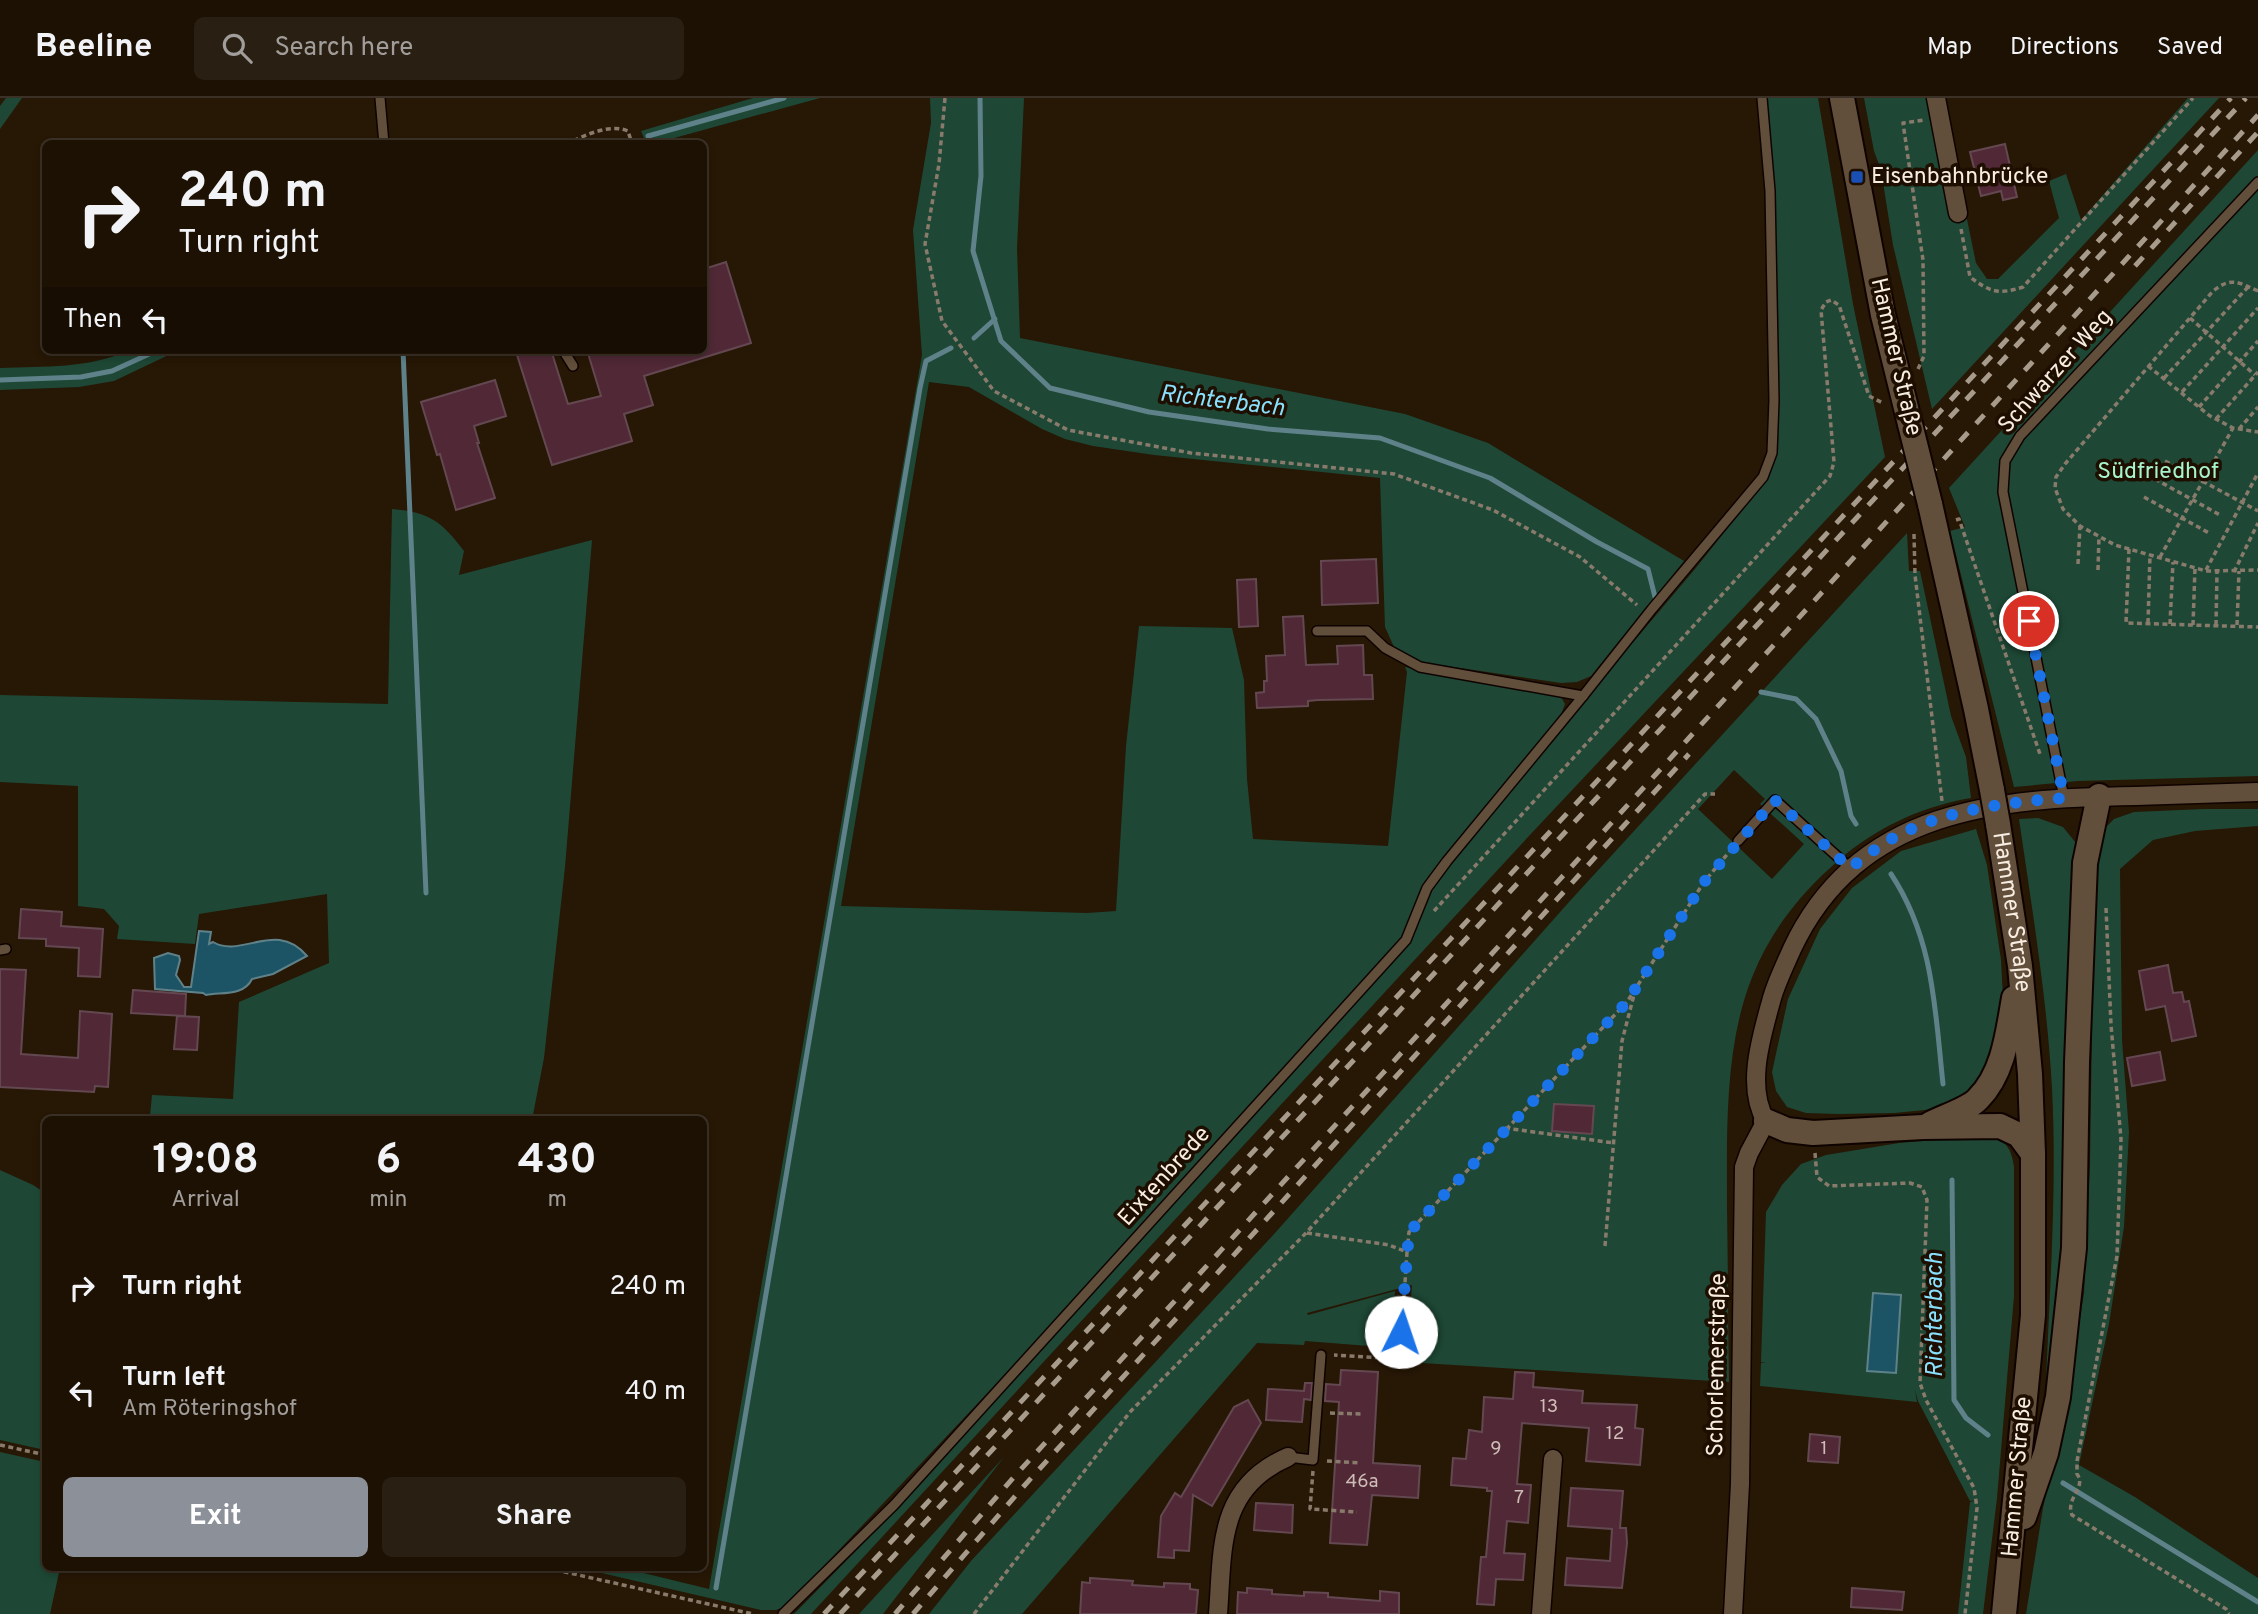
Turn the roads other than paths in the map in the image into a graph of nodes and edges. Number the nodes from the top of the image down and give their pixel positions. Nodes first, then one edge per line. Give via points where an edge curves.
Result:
1 (380, 98) edge
2 (1762, 98) edge
3 (1842, 98) edge
4 (1936, 98) edge
5 (384, 140) edge
6 (2258, 182) edge
7 (1958, 213) road end
8 (566, 354) edge
9 (573, 366) dead end
10 (1317, 631) dead end
11 (1583, 696) junction
12 (2258, 792) edge
13 (2099, 796) junction
14 (2064, 798) junction
15 (1738, 841) road end
16 (1850, 868) junction
17 (2020, 967) junction
18 (1766, 1121) junction
19 (1923, 1127) junction
20 (2033, 1154) junction
21 (1321, 1355) road end
22 (1287, 1457) joint
23 (1553, 1458) dead end
24 (2011, 1554) junction
25 (783, 1614) edge
26 (1218, 1614) edge
27 (1541, 1614) edge
28 (1733, 1614) edge
29 (2004, 1614) edge

1 - 5 lane
2 - 11 lane via 1770,191 1772,453 1762,477
3 - 17 main road, Hammer Straße, bridge via 1884,315 1976,709
4 - 7 street
6 - 14 lane, Schwarzer Weg via 2020,436 2005,461 2003,492
8 - 9 lane
10 - 11 lane via 1367,631 1385,648 1420,667
11 - 25 lane, Eixtenbrede via 1427,888 1406,940 894,1505
12 - 13 street
13 - 14 street
13 - 24 main road via 2085,863 2074,1248 2058,1397 2046,1453
14 - 16 street via 1996,805 1944,817 1896,836
15 - 16 lane via 1775,800
16 - 18 street via 1804,925 1776,986 1758,1067 1756,1098
17 - 19 main road via 2005,1049 1995,1076 1977,1100
17 - 20 main road, Hammer Straße
18 - 19 main road via 1787,1130 1813,1133
18 - 28 street, Schorlemerstraße via 1744,1167 1740,1484
19 - 20 main road via 2000,1126 2020,1135
20 - 24 main road, Hammer Straße via 2033,1315
21 - 22 lane via 1313,1460
22 - 26 street via 1252,1479 1236,1499 1223,1541
23 - 27 street
24 - 29 main road, Hammer Straße

